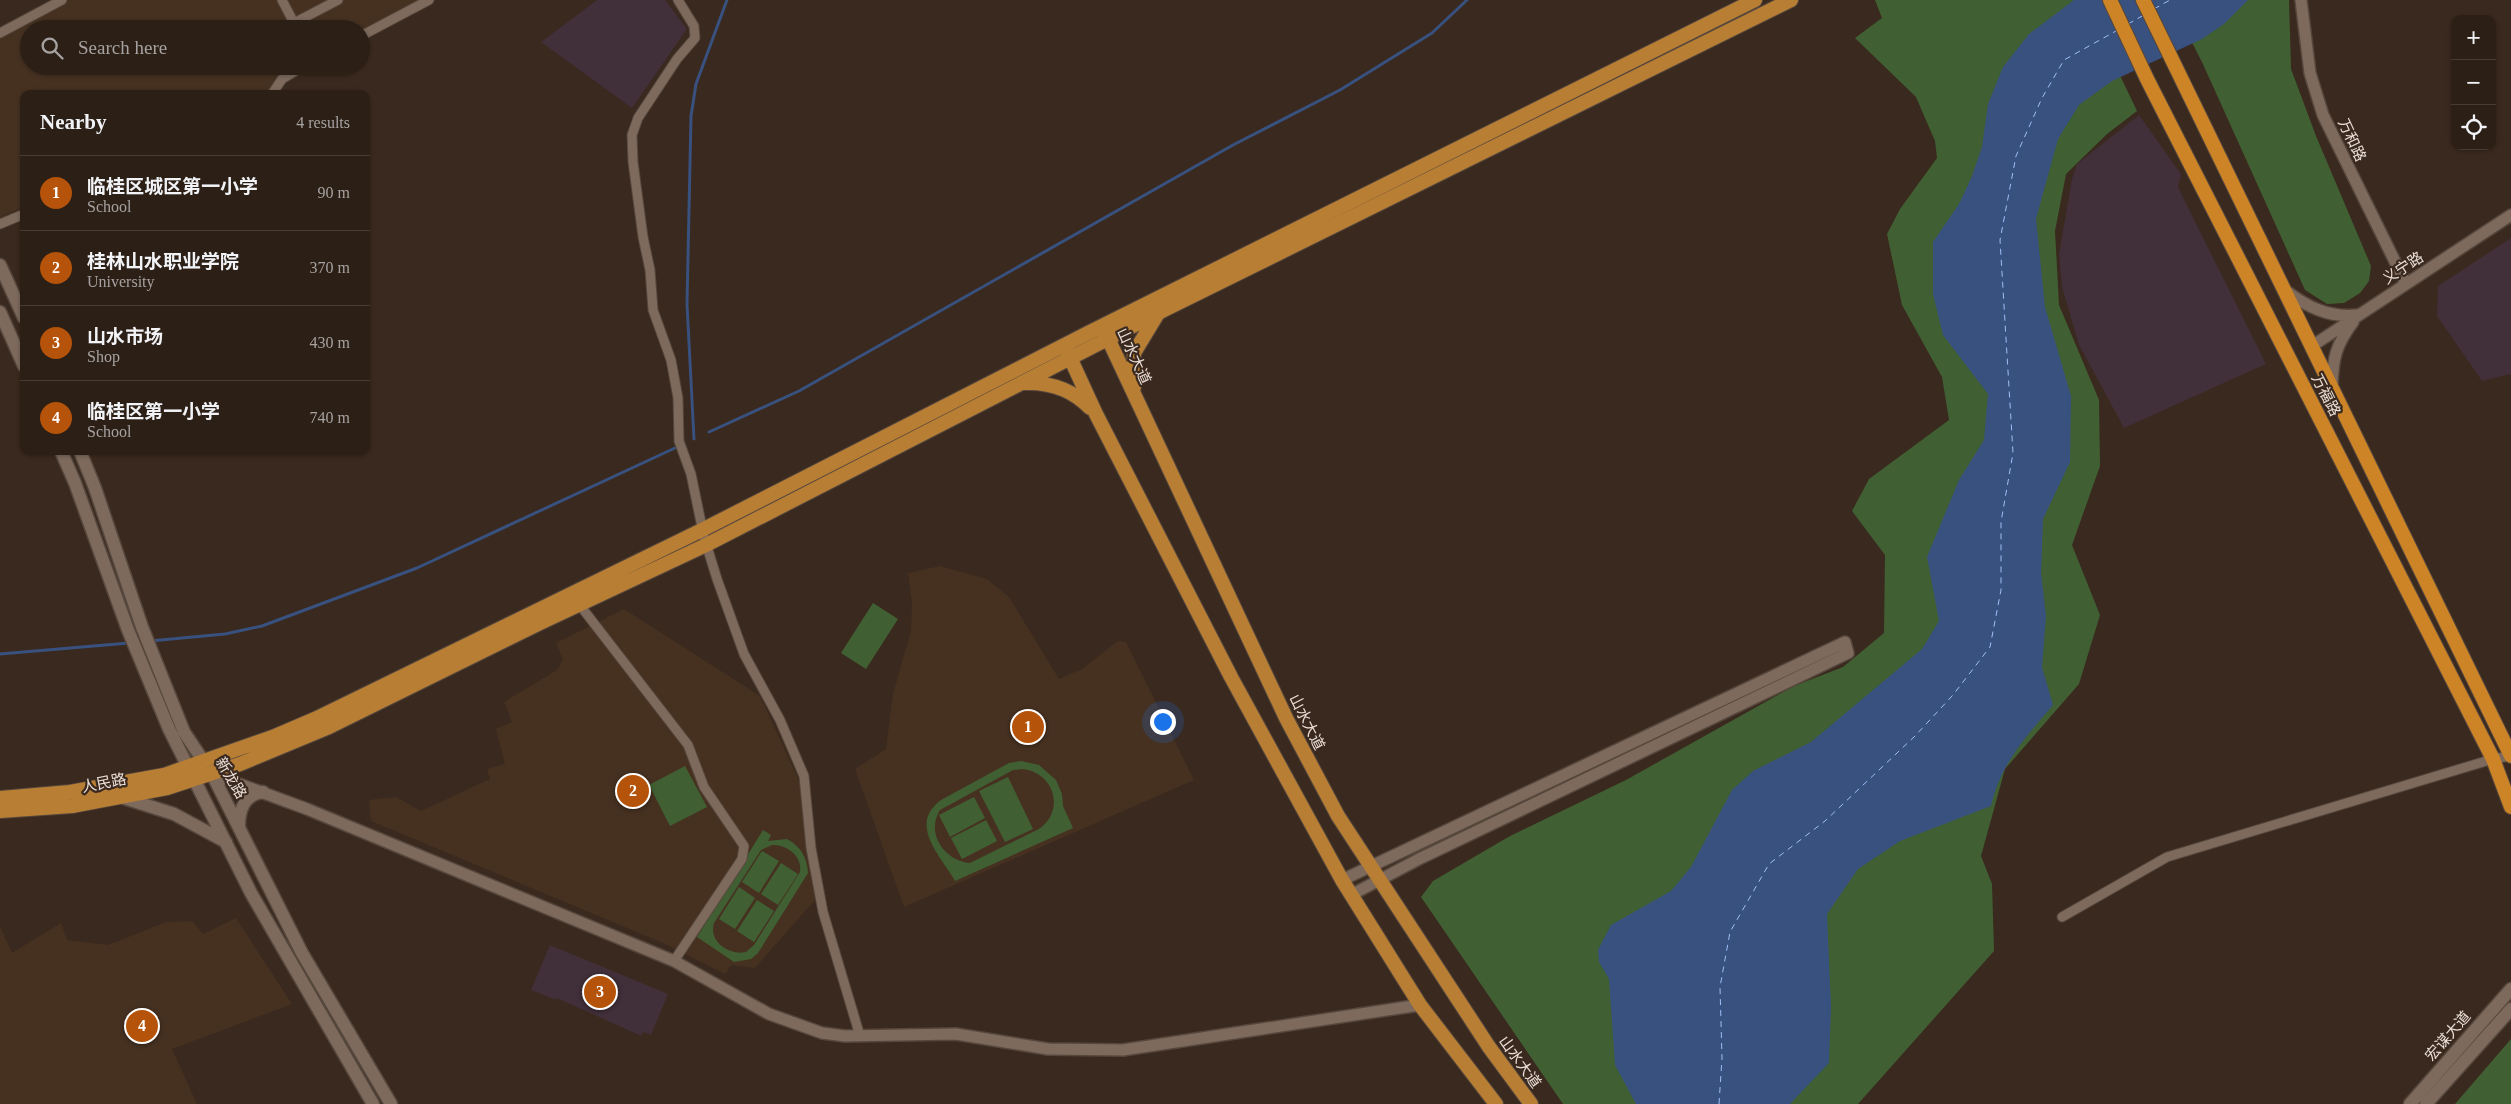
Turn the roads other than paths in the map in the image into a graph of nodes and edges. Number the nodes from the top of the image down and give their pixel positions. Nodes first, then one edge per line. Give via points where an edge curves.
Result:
1 (62, 0) edge
2 (282, 0) edge
3 (338, 0) edge
4 (429, 0) edge
5 (678, 0) edge
6 (1754, 0) edge
7 (1791, 0) edge
8 (2110, 0) edge
9 (2142, 0) edge
10 (2302, 0) edge
11 (24, 20) edge
12 (292, 20) edge
13 (300, 20) edge
14 (20, 22) edge
15 (370, 31) edge
16 (0, 33) edge
17 (289, 75) edge
18 (275, 90) edge
19 (2511, 215) edge
20 (20, 216) edge
21 (0, 224) edge
22 (0, 266) edge
23 (2406, 284) junction
24 (2284, 290) junction
25 (20, 309) edge
26 (0, 312) edge
27 (1159, 312) junction
28 (2359, 315) junction
29 (1105, 333) junction
30 (2312, 346) junction
31 (1067, 352) junction
32 (20, 357) edge
33 (1020, 384) junction
34 (2332, 386) junction
35 (1135, 395) junction
36 (1096, 414) junction
37 (63, 455) edge
38 (82, 455) edge
39 (702, 530) junction
40 (706, 545) junction
41 (579, 604) junction
42 (2511, 756) edge
43 (2493, 759) junction
44 (202, 762) junction
45 (188, 766) junction
46 (212, 774) junction
47 (195, 779) junction
48 (263, 792) junction
49 (119, 797) junction
50 (0, 798) edge
51 (2511, 806) edge
52 (0, 811) edge
53 (239, 826) junction
54 (226, 842) junction
55 (1371, 866) junction
56 (1380, 879) junction
57 (1342, 880) junction
58 (1351, 894) junction
59 (2062, 917) dead end
60 (674, 961) junction
61 (2511, 989) edge
62 (1420, 1005) junction
63 (2511, 1009) edge
64 (860, 1036) junction
65 (373, 1104) edge
66 (391, 1104) edge
67 (1496, 1104) edge
68 (1531, 1104) edge
69 (2410, 1104) edge
70 (2426, 1104) edge

1 - 11 street
2 - 12 street
3 - 13 street
4 - 15 street
5 - 39 street via 694,26 695,38 638,118 632,135 632,148 653,310 671,360 678,398 679,441 691,474
6 - 29 main road
7 - 27 main road
8 - 43 highway, 万福路 via 2147,79
9 - 24 highway, 万福路
10 - 23 street, 万和路 via 2310,73 2323,115
14 - 16 street
17 - 18 street
19 - 23 street, 义宁路
20 - 21 street
22 - 25 main road
23 - 28 street, 义宁路
24 - 28 street via 2321,312 2342,317
24 - 30 highway, 万福路
26 - 32 main road
27 - 29 main road
27 - 35 main road via 1134,353
28 - 30 street, 义宁路
28 - 34 street via 2335,352
29 - 31 main road
29 - 35 main road, 山水大道
30 - 34 highway, 万福路
31 - 33 main road, 人民路
31 - 36 main road
31 - 39 main road, 人民路
33 - 36 main road via 1037,383 1069,391
33 - 40 main road, 人民路
34 - 42 highway, 万福路
35 - 55 main road, 山水大道 via 1286,718 1338,816
36 - 57 main road via 1231,677
37 - 45 main road, 新龙路 via 149,683
38 - 44 main road, 新龙路 via 161,678 184,732
39 - 40 street
39 - 44 main road, 人民路 via 317,718
40 - 41 main road, 人民路
40 - 64 street via 738,640 802,769 808,799 811,848 823,912
41 - 46 main road, 人民路 via 329,727
41 - 60 street via 688,745 704,788 744,846 742,858
42 - 43 street
43 - 51 highway, 万福路
43 - 59 street via 2167,857
44 - 45 main road, 人民路
44 - 46 main road, 新龙路
45 - 47 main road, 新龙路
45 - 50 main road, 人民路 via 164,775 70,792
46 - 47 main road, 人民路
46 - 48 street
46 - 53 main road, 新龙路
47 - 49 main road, 人民路
47 - 54 main road, 新龙路
48 - 53 main road via 255,793 246,801 239,815
48 - 60 street
49 - 52 main road, 人民路 via 72,806
49 - 54 main road via 174,814
53 - 66 main road, 新龙路 via 302,953
54 - 65 main road, 新龙路 via 290,963
55 - 56 main road, 山水大道
55 - 56 street via 1845,642 1848,653
55 - 57 street
56 - 58 street
56 - 68 main road, 山水大道 via 1489,1047
57 - 58 main road
58 - 62 main road
60 - 64 street via 776,1017 822,1033
61 - 69 main road, 宏谋大道
62 - 64 street via 1123,1050 1048,1049 956,1034
62 - 67 main road
63 - 70 main road, 宏谋大道

